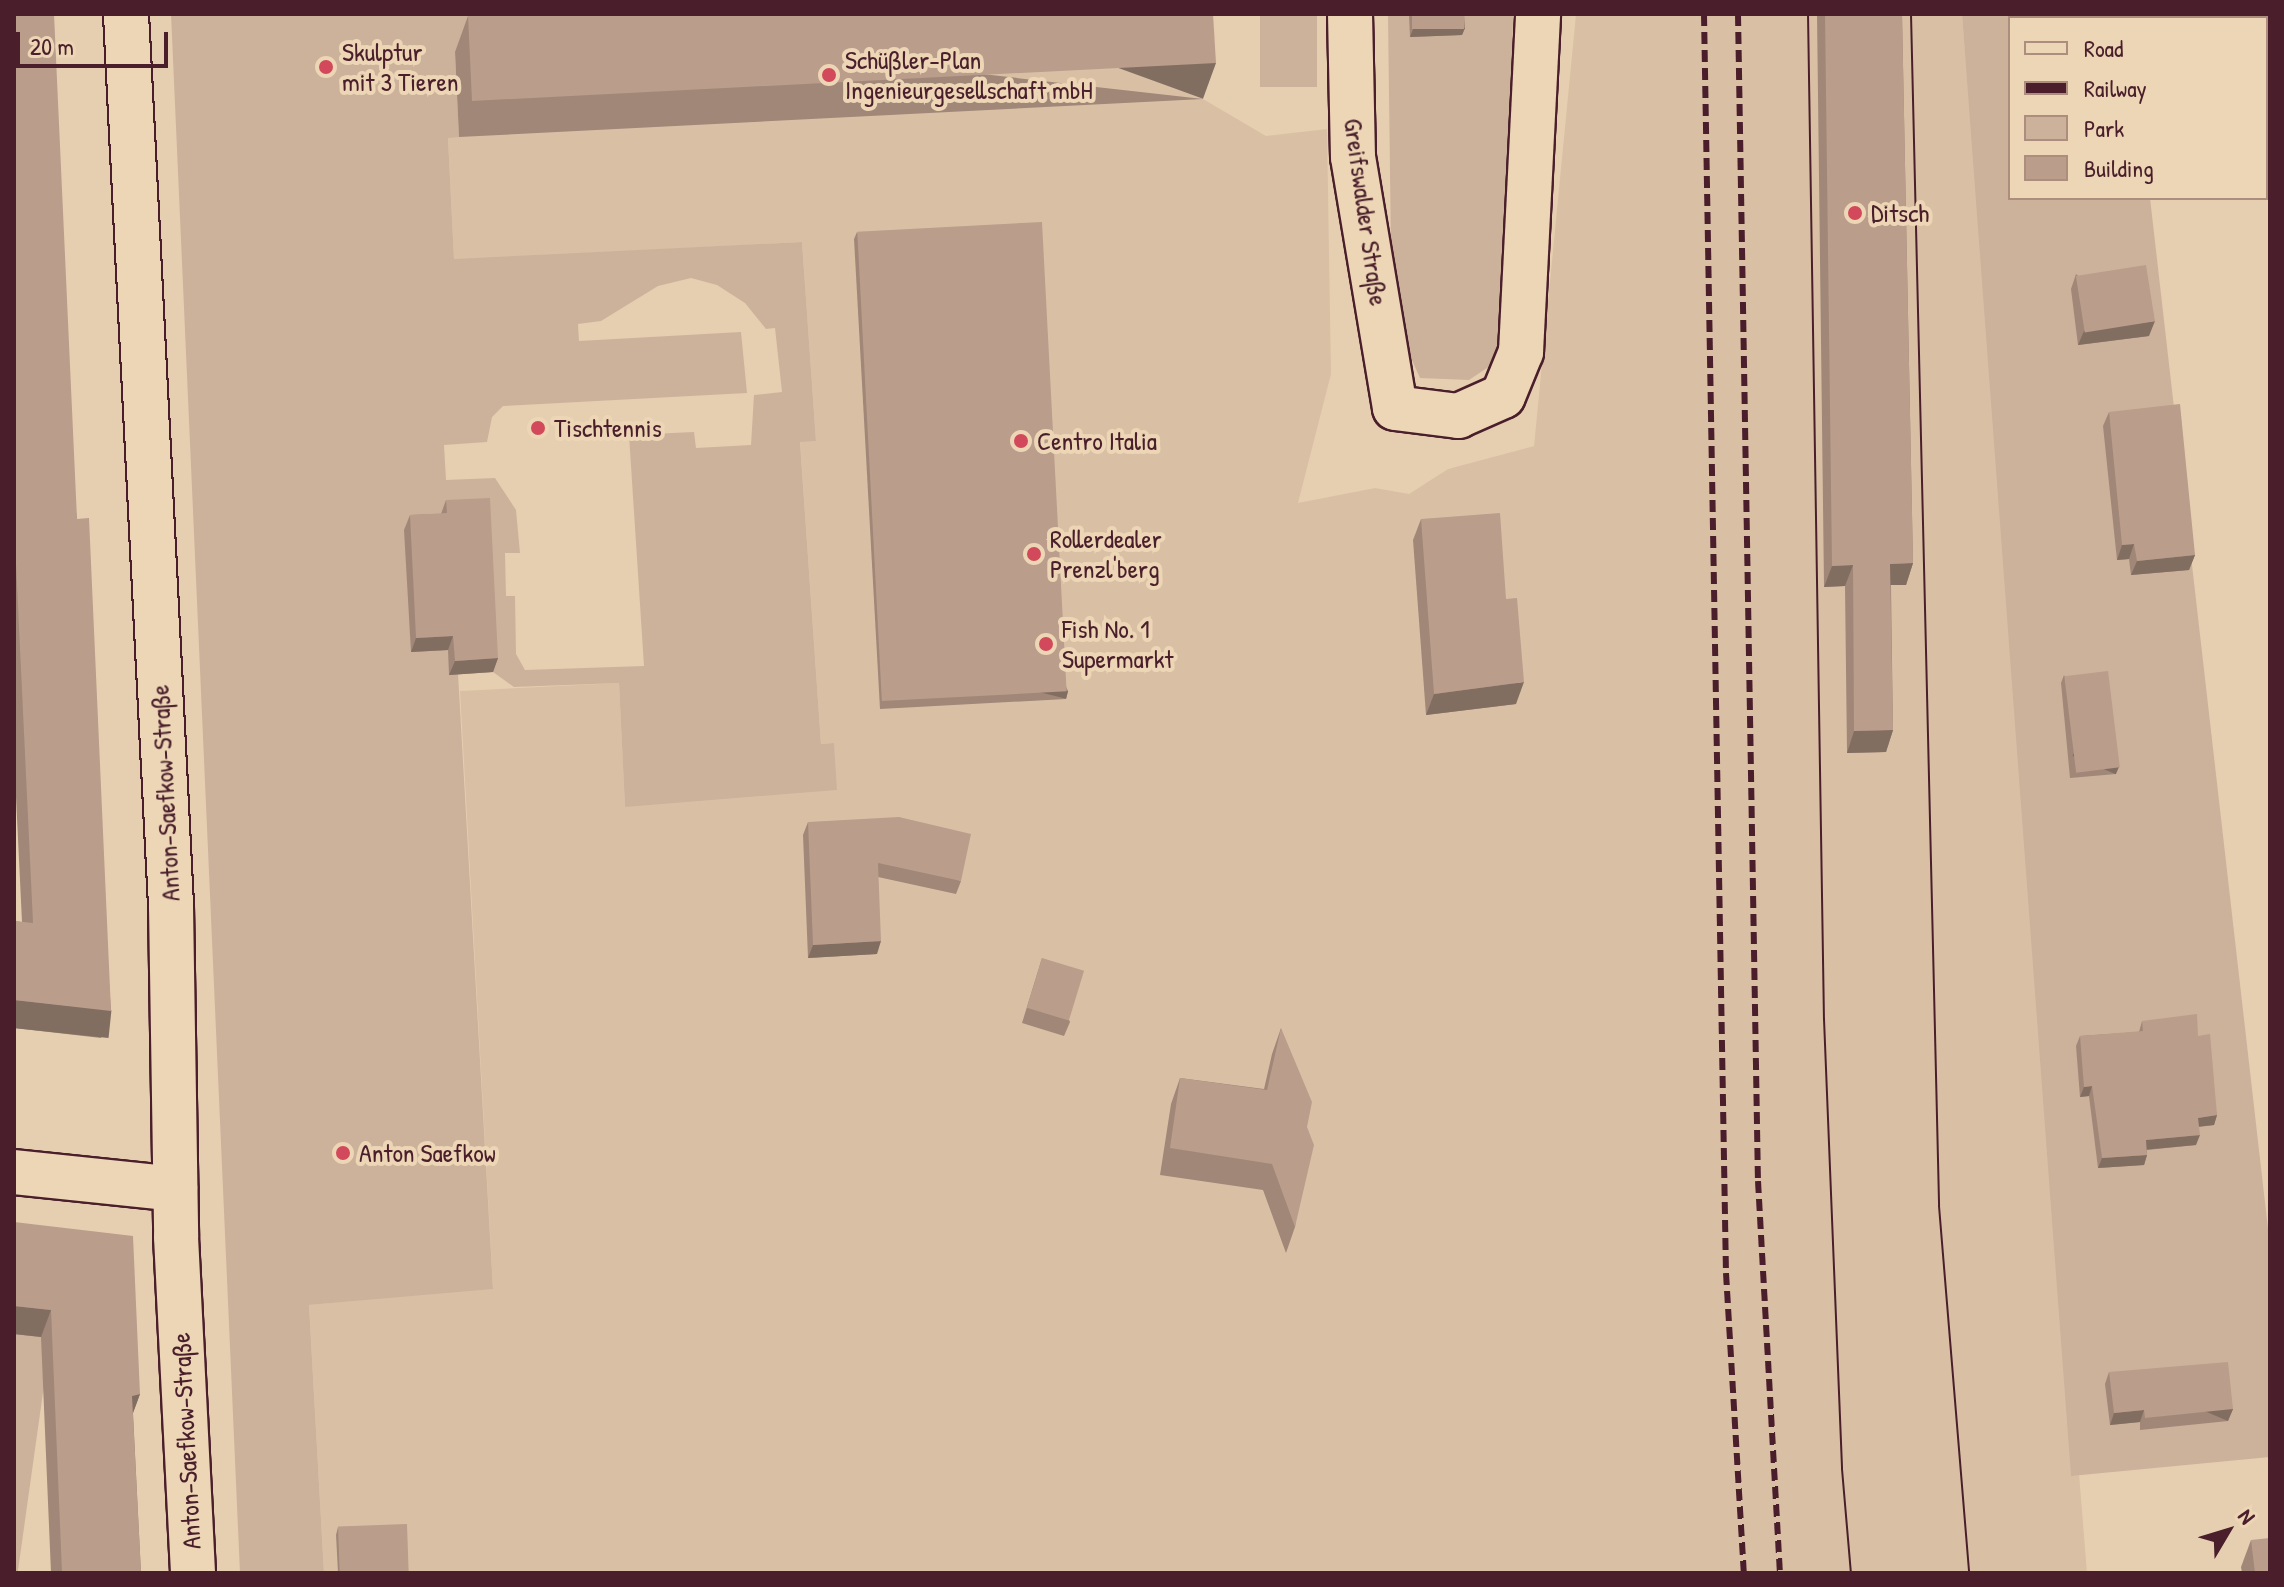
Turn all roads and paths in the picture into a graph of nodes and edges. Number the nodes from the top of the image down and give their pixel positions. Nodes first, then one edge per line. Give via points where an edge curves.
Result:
1 (126, 14) edge
2 (1350, 14) edge
3 (1538, 14) edge
4 (14, 1172) edge
5 (175, 1189) junction
6 (193, 1573) edge

1 - 5 street, Anton-Saefkow-Straße via 171,906
2 - 3 street, Greifswalder Straße via 1353,157 1395,408 1458,416 1503,396 1521,352
4 - 5 street
5 - 6 street, Anton-Saefkow-Straße

